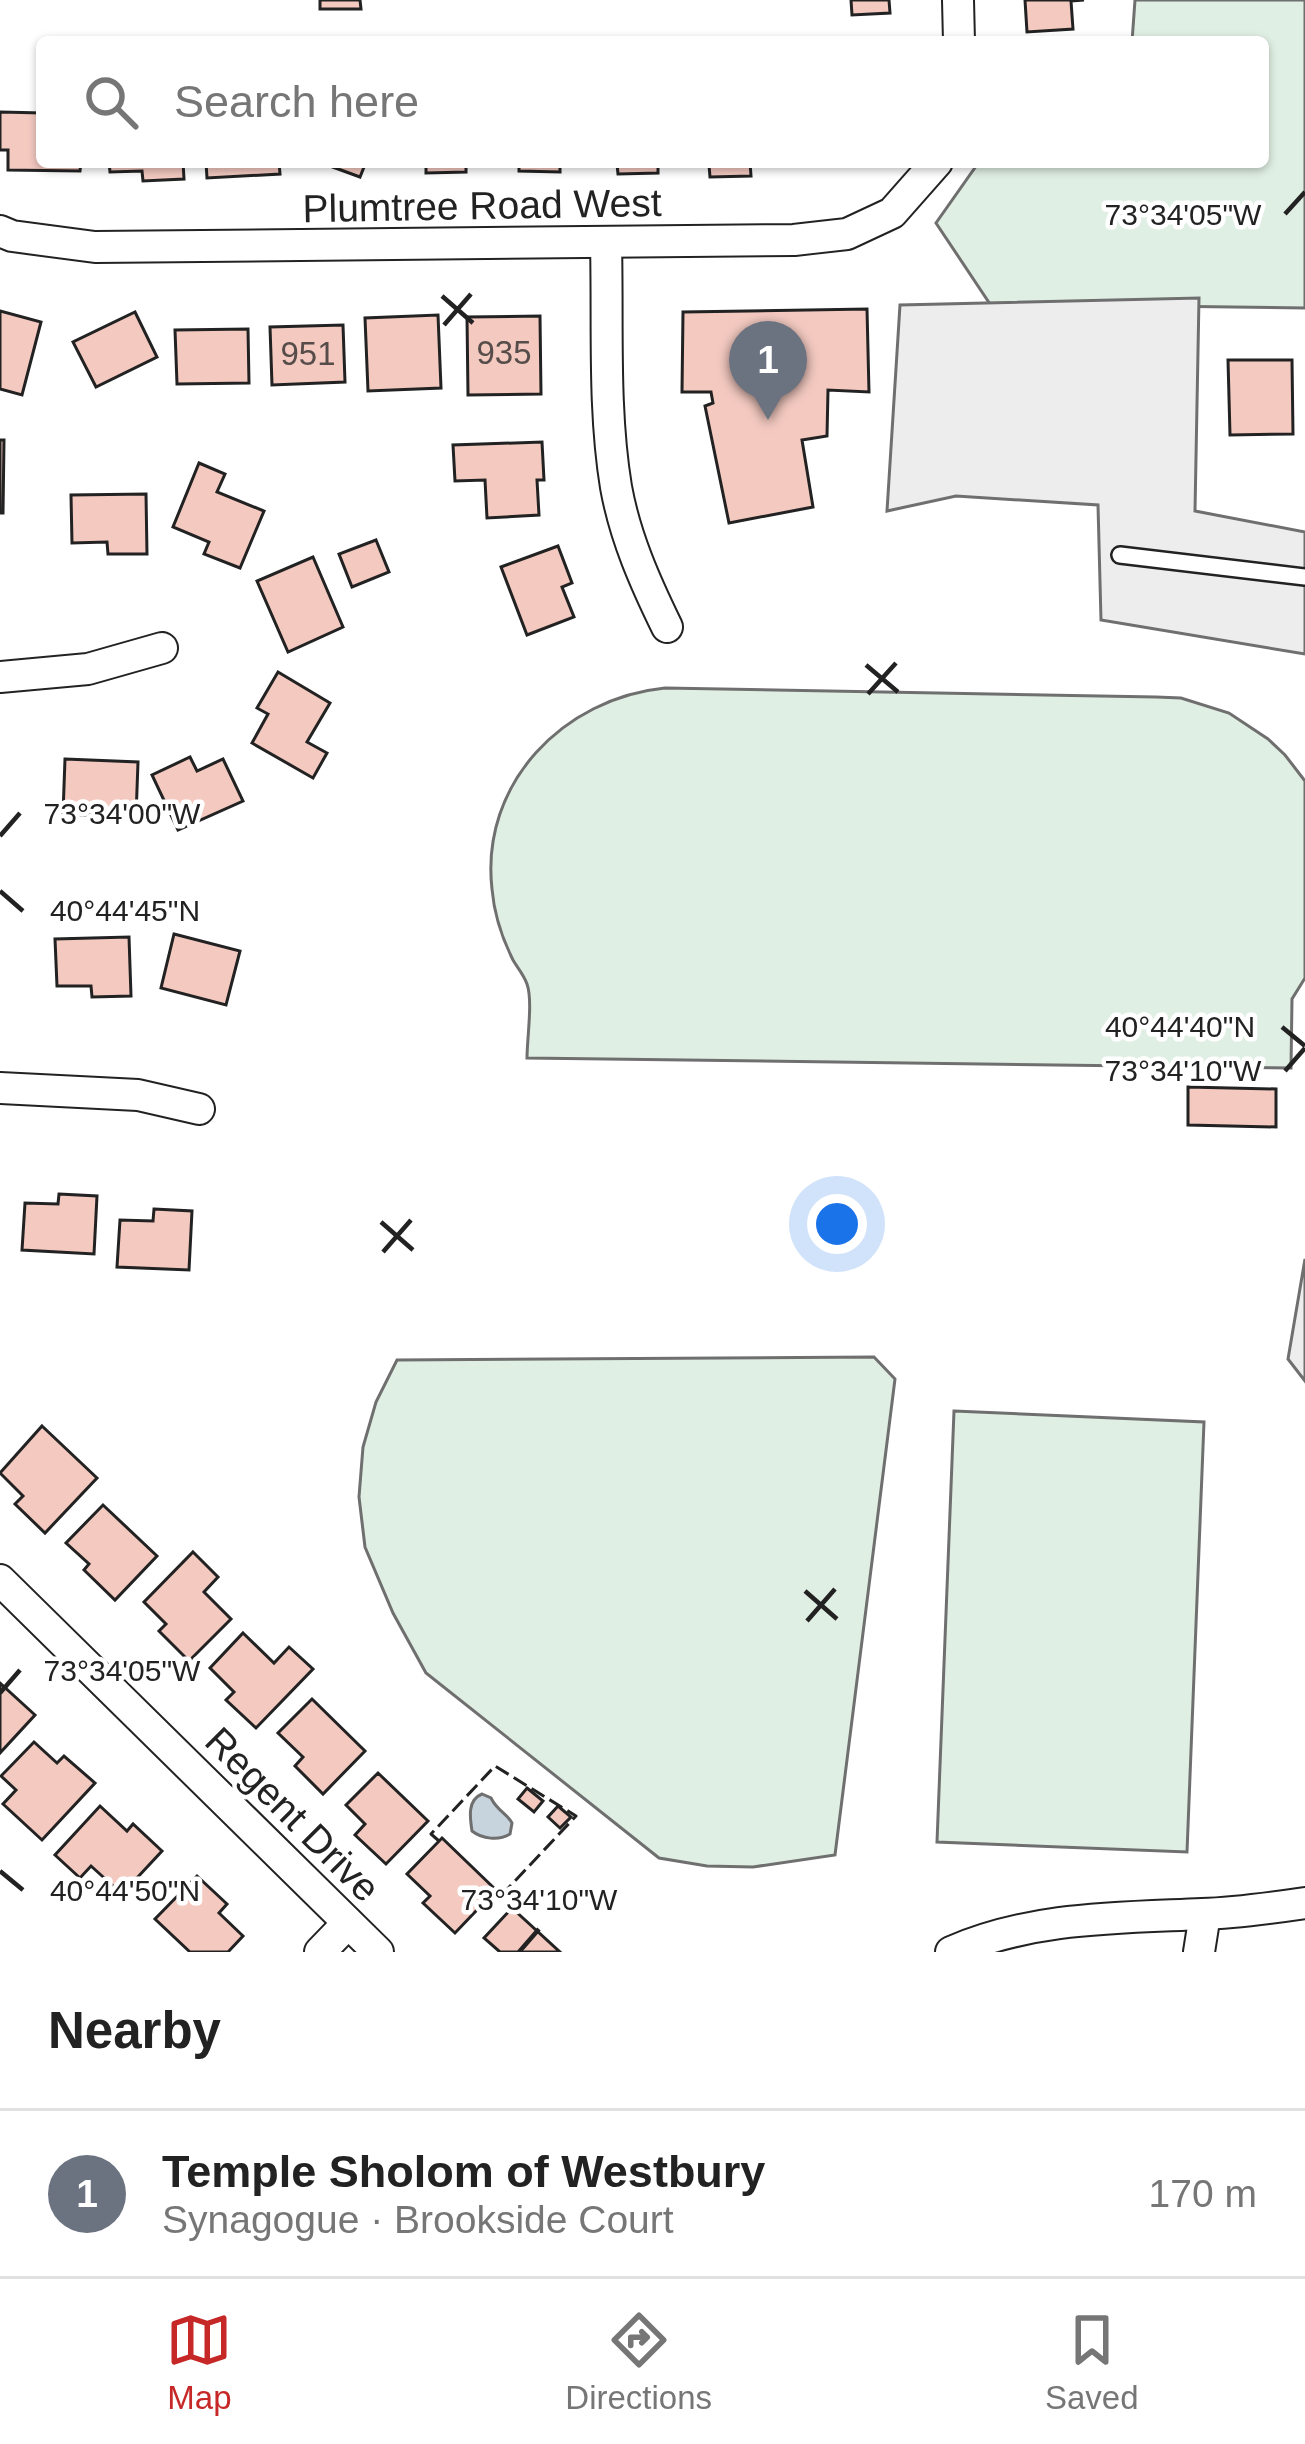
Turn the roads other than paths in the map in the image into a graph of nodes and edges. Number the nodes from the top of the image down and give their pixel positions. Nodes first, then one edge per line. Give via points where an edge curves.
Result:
1 (958, 0) edge
2 (959, 36) edge
3 (933, 168) edge
4 (0, 231) edge
5 (606, 243) junction
6 (1120, 555) dead end
7 (1305, 577) edge
8 (668, 627) dead end
9 (162, 648) dead end
10 (0, 677) edge
11 (0, 1088) edge
12 (199, 1108) dead end
13 (0, 1580) edge
14 (1305, 1903) edge
15 (1205, 1914) junction
16 (348, 1923) junction
17 (320, 1952) edge
18 (378, 1952) edge
19 (951, 1952) edge
20 (1199, 1952) edge

1 - 2 street
3 - 5 street, Plumtree Road West via 892,213 847,234
4 - 5 street, Plumtree Road West via 95,247
5 - 8 street via 616,488 638,568
6 - 7 lane
9 - 10 street via 88,669
11 - 12 street via 138,1095
13 - 16 street, Regent Drive
14 - 15 street
15 - 19 street via 1056,1922
15 - 20 street
16 - 17 street
16 - 18 street, Regent Drive

